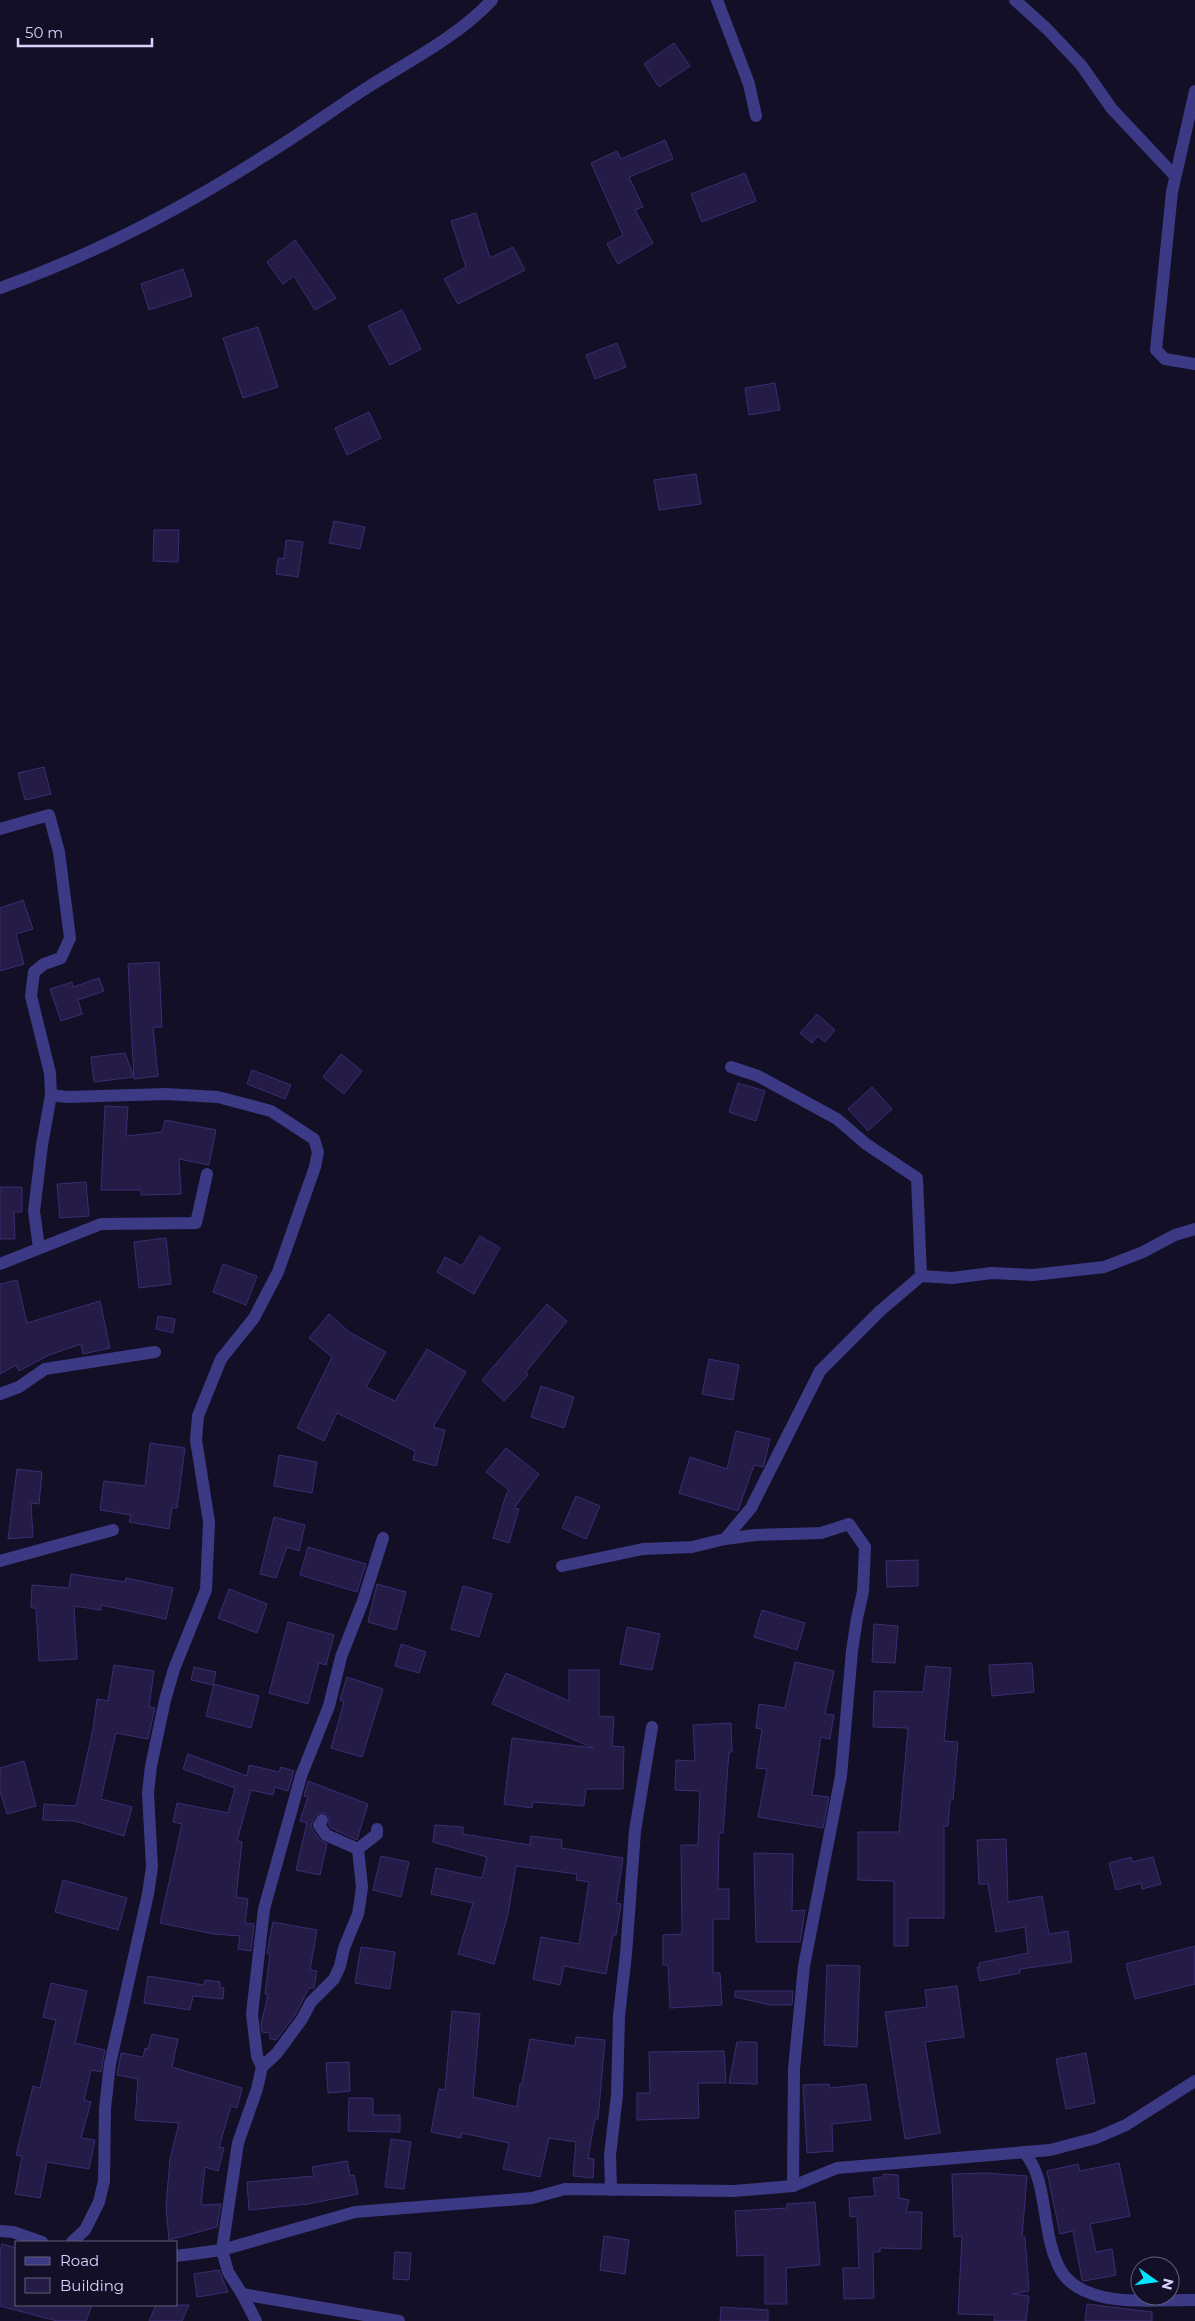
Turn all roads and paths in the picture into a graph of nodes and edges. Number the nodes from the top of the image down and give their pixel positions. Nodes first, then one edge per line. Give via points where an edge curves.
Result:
1 (492, 0) edge
2 (717, 0) edge
3 (1015, 0) edge
4 (1195, 91) edge
5 (756, 116) dead end
6 (1175, 176) junction
7 (0, 288) edge
8 (1195, 364) edge
9 (0, 829) edge
10 (731, 1067) dead end
11 (51, 1095) junction
12 (206, 1174) dead end
13 (1195, 1230) edge
14 (39, 1248) junction
15 (0, 1264) edge
16 (921, 1276) junction
17 (155, 1352) dead end
18 (0, 1394) edge
19 (113, 1530) dead end
20 (384, 1538) dead end
21 (725, 1539) junction
22 (0, 1561) edge
23 (562, 1566) dead end
24 (652, 1727) dead end
25 (322, 1820) dead end
26 (378, 1829) dead end
27 (358, 1849) junction
28 (262, 2067) junction
29 (1195, 2081) edge
30 (1024, 2152) junction
31 (792, 2186) junction
32 (612, 2190) junction
33 (0, 2231) edge
34 (39, 2241) edge
35 (73, 2241) edge
36 (222, 2250) junction
37 (178, 2256) edge
38 (242, 2294) junction
39 (1195, 2300) edge
40 (256, 2321) edge
41 (399, 2321) edge

1 - 7 street via 475,18 431,50 366,88 264,156 106,245
2 - 5 street via 749,84
3 - 6 street via 1081,65 1112,109
4 - 6 street
6 - 8 street via 1156,350 1165,359
9 - 11 street via 49,815 58,852 70,938 61,958 34,972 31,996 50,1073
10 - 16 street via 758,1076 837,1119 866,1144 917,1178
11 - 14 street via 34,1211
11 - 35 street via 218,1097 272,1110 314,1138 318,1152 278,1272 254,1318 221,1359 198,1416 196,1440 209,1522 206,1590 172,1677 151,1766 148,1793 152,1867 110,2064 105,2108 104,2181 99,2202 85,2230
12 - 14 street via 196,1223 101,1224
13 - 16 street via 1175,1235 1104,1268 1033,1275
14 - 15 street
16 - 21 street via 880,1311 820,1371 751,1508
17 - 18 street via 45,1370 19,1387
19 - 22 street
20 - 28 street via 341,1657 329,1706 301,1776 264,1909 252,2014 257,2056
21 - 23 street via 692,1547 643,1549
21 - 31 street via 821,1533 849,1524 865,1547 863,1592 852,1651 841,1776 804,1966 794,2068
24 - 32 street via 635,1830 610,2155
25 - 27 street via 319,1824 326,1835
26 - 27 street via 377,1834
27 - 28 street via 362,1887 360,1902 340,1966 334,1979 311,2002 277,2053
28 - 36 street via 238,2143
29 - 30 street via 1126,2125 1096,2138 1050,2150
30 - 31 street via 837,2168
30 - 39 street via 1034,2164 1040,2183 1058,2267 1069,2279 1088,2293 1106,2299
31 - 32 street via 734,2191
32 - 36 street via 565,2189 532,2198 355,2212
33 - 34 street
36 - 37 street
36 - 38 street via 228,2272
38 - 40 street
38 - 41 street

